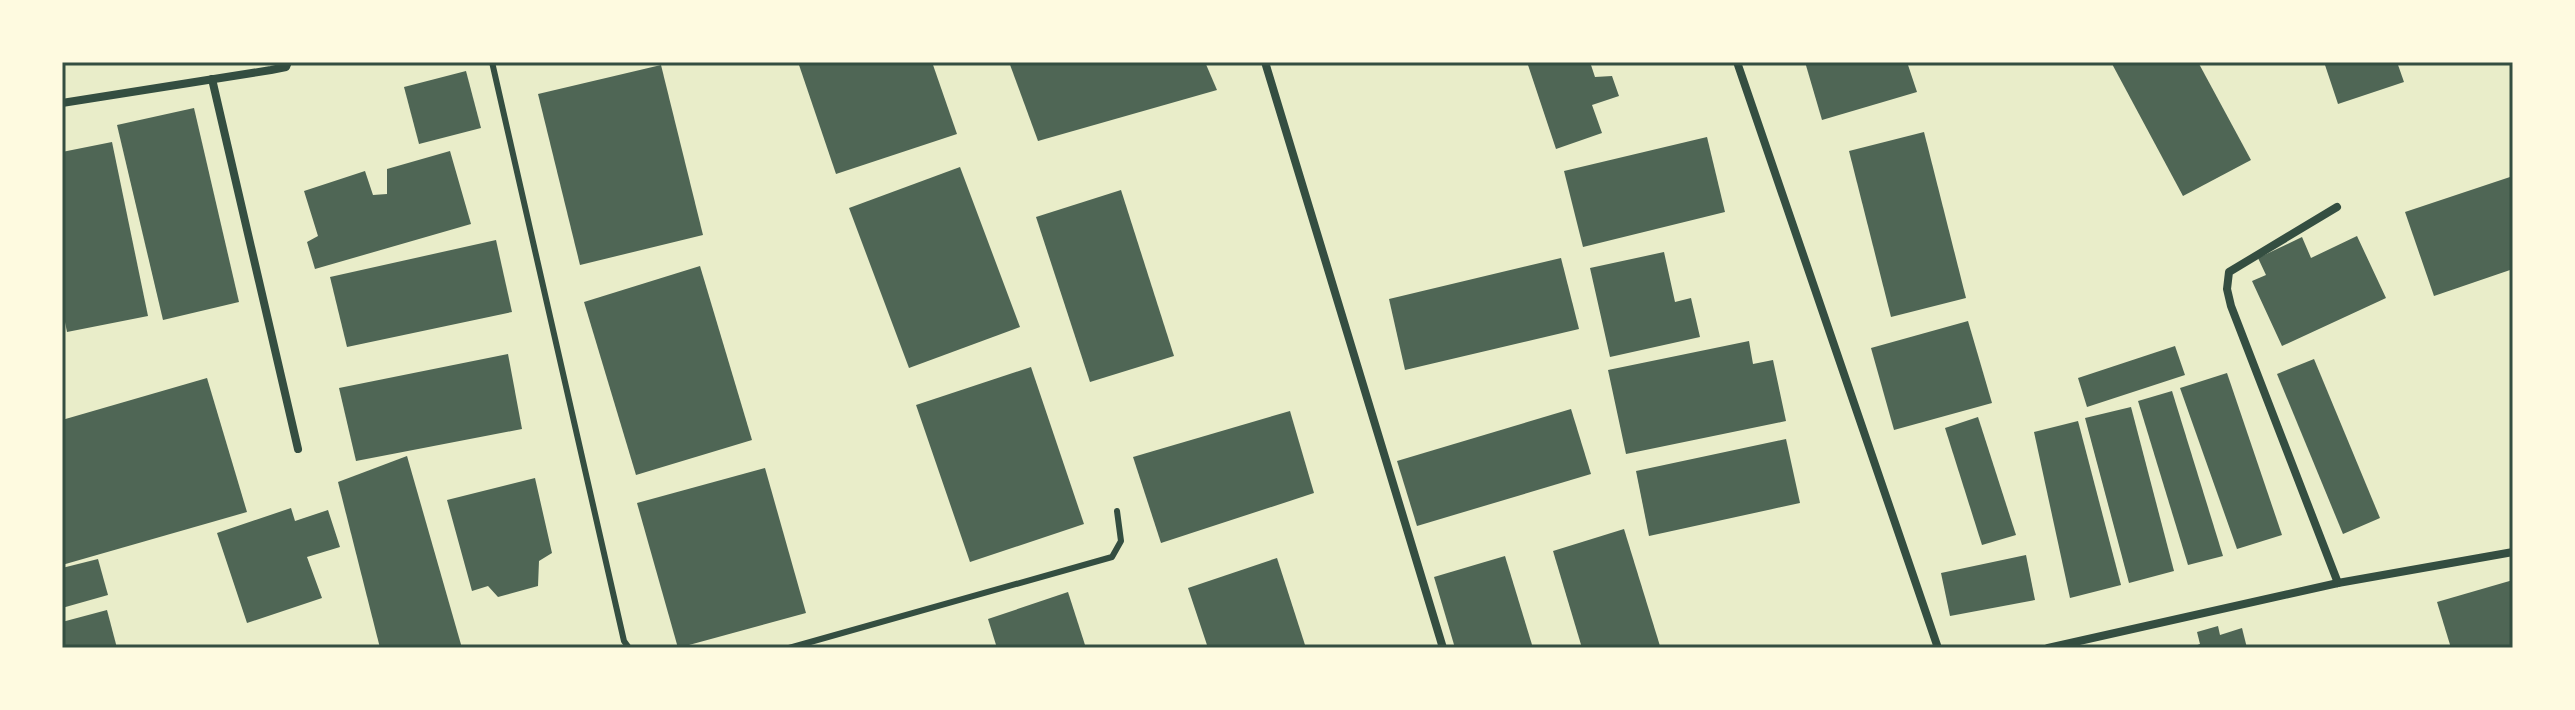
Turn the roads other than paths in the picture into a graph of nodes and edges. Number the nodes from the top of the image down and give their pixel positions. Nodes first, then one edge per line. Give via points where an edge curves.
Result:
1 (288, 62) edge
2 (492, 62) edge
3 (1265, 62) edge
4 (1737, 62) edge
5 (212, 79) junction
6 (62, 103) edge
7 (2337, 207) dead end
8 (298, 449) dead end
9 (1117, 511) dead end
10 (2513, 552) edge
11 (2338, 583) junction
12 (629, 648) edge
13 (789, 648) edge
14 (1443, 648) edge
15 (1938, 648) edge
16 (2048, 648) edge

1 - 5 street via 286,67
2 - 12 lane
3 - 14 street
4 - 15 street
5 - 6 street
5 - 8 street
7 - 11 street via 2229,272 2227,289
9 - 13 lane via 1121,541 1112,557
10 - 11 street
11 - 16 street

